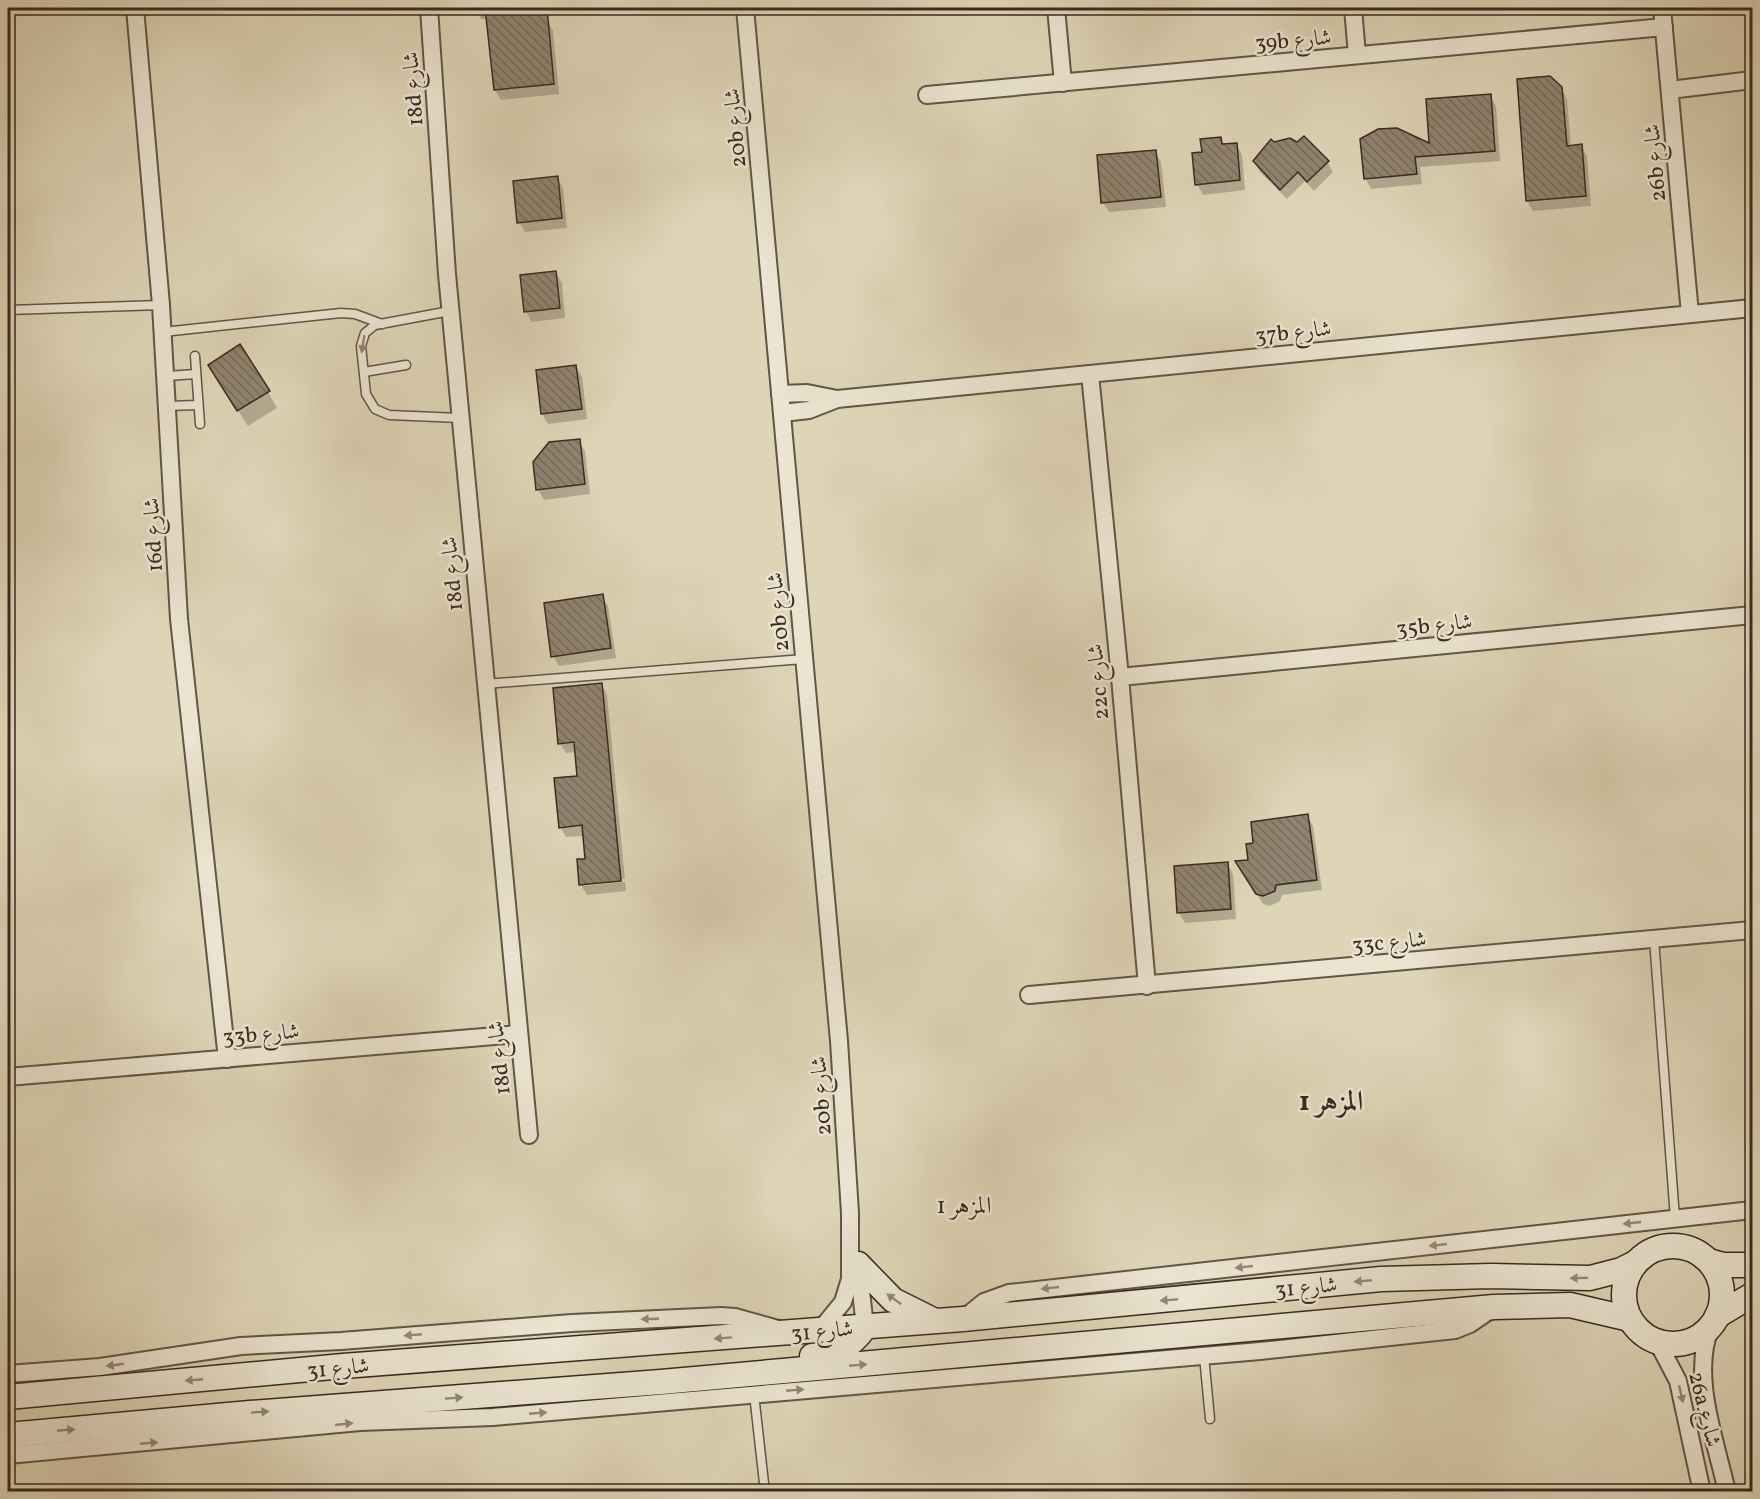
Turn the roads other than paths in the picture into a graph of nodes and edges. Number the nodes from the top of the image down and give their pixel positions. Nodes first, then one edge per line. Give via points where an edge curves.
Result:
1 (135, 8) edge
2 (429, 8) edge
3 (745, 8) edge
4 (1056, 8) edge
5 (1353, 8) edge
6 (1662, 8) edge
7 (1664, 27) junction
8 (1357, 55) junction
9 (1752, 80) edge
10 (1063, 82) junction
11 (1670, 90) junction
12 (927, 95) dead end
13 (161, 305) junction
14 (1752, 308) edge
15 (8, 310) edge
16 (450, 311) junction
17 (1690, 314) junction
18 (382, 324) junction
19 (163, 332) junction
20 (195, 356) dead end
21 (406, 365) dead end
22 (364, 372) junction
23 (196, 374) junction
24 (1090, 374) junction
25 (166, 376) junction
26 (780, 394) junction
27 (837, 399) junction
28 (198, 405) junction
29 (167, 406) junction
30 (782, 413) junction
31 (460, 418) junction
32 (200, 424) dead end
33 (1752, 615) edge
34 (804, 659) junction
35 (1120, 677) junction
36 (484, 684) junction
37 (1752, 930) edge
38 (1654, 939) junction
39 (1147, 986) junction
40 (1029, 995) dead end
41 (518, 1034) junction
42 (227, 1059) junction
43 (8, 1077) edge
44 (529, 1135) dead end
45 (1752, 1210) edge
46 (850, 1213) junction
47 (1675, 1218) junction
48 (1709, 1261) junction
49 (1635, 1263) junction
50 (858, 1264) junction
51 (1752, 1265) edge
52 (1752, 1295) edge
53 (1494, 1307) junction
54 (963, 1319) junction
55 (1630, 1319) junction
56 (1714, 1321) junction
57 (939, 1322) junction
58 (865, 1327) junction
59 (820, 1330) junction
60 (790, 1333) junction
61 (1657, 1341) junction
62 (1204, 1356) junction
63 (8, 1374) edge
64 (661, 1382) junction
65 (754, 1394) junction
66 (8, 1397) edge
67 (1210, 1419) dead end
68 (8, 1435) edge
69 (8, 1455) edge
70 (765, 1491) edge
71 (1702, 1491) edge
72 (1727, 1491) edge

1 - 13 street, 16d شارع
2 - 16 street, 18d شارع
3 - 26 street, 20b شارع
4 - 10 street
5 - 8 street
6 - 7 street, 26b شارع
7 - 8 street, 39b شارع
7 - 11 street, 26b شارع
8 - 10 street, 39b شارع
9 - 11 street
10 - 12 street, 39b شارع
11 - 17 street, 26b شارع
13 - 15 lane
13 - 19 street, 16d شارع
14 - 17 street, 37b شارع
16 - 18 lane
16 - 31 street, 18d شارع
17 - 24 street, 37b شارع
18 - 19 lane via 341,313
18 -> 22 lane via 370,328 362,339
19 - 25 street, 16d شارع
20 - 23 lane
21 - 22 lane
22 - 31 lane via 368,399 382,413
23 - 25 lane
23 - 28 lane
24 - 27 street, 37b شارع
24 - 35 street, 22c شارع
25 - 29 street, 16d شارع
26 - 27 street, 37b شارع via 807,393
26 - 30 street, 20b شارع
27 - 30 street, 37b شارع via 808,410
28 - 29 lane
28 - 32 lane
29 - 42 street, 16d شارع via 179,619
30 - 34 street, 20b شارع
31 - 36 street, 18d شارع
33 - 35 street, 35b شارع
34 - 36 lane
34 - 46 street, 20b شارع via 839,1041
35 - 39 street, 22c شارع
36 - 41 street, 18d شارع
37 - 38 street, 33c شارع
38 - 39 street, 33c شارع
38 - 47 lane
39 - 40 street, 33c شارع
41 - 42 street, 33b شارع
41 - 44 street, 18d شارع
42 - 43 street, 33b شارع
45 - 47 street
46 - 50 street, 20b شارع
46 - 59 street, 20b شارع via 848,1290
47 -> 54 street via 1009,1293 984,1302
48 - 49 street via 1700,1253 1677,1245 1654,1249
48 - 51 street
48 - 56 street via 1723,1293
49 -> 54 street, شارع 31 via 1590,1278 1381,1279
49 - 55 street via 1628,1273 1623,1296
57 -> 50 street via 893,1300
50 - 58 street, 20b شارع
52 - 56 street
53 - 55 street, شارع 31 via 1570,1305
53 - 62 street via 1470,1324 1440,1332
64 -> 53 street, شارع 31
54 - 57 street, شارع 31
55 - 61 street via 1641,1332
56 - 61 street via 1702,1335 1680,1343
56 - 72 street, 26a شارع via 1703,1350 1702,1376
57 - 58 street, شارع 31
58 - 59 street, شارع 31
58 - 64 street via 854,1341 836,1352 696,1366
59 - 60 street, شارع 31
60 -> 63 street via 721,1316 572,1323 241,1346 100,1366
60 -> 66 street, شارع 31 via 343,1366
61 -> 71 street, 26a شارع via 1678,1381
65 -> 62 street
62 - 67 lane
68 -> 64 street, شارع 31
69 -> 65 street via 360,1422 476,1418
65 - 70 lane

